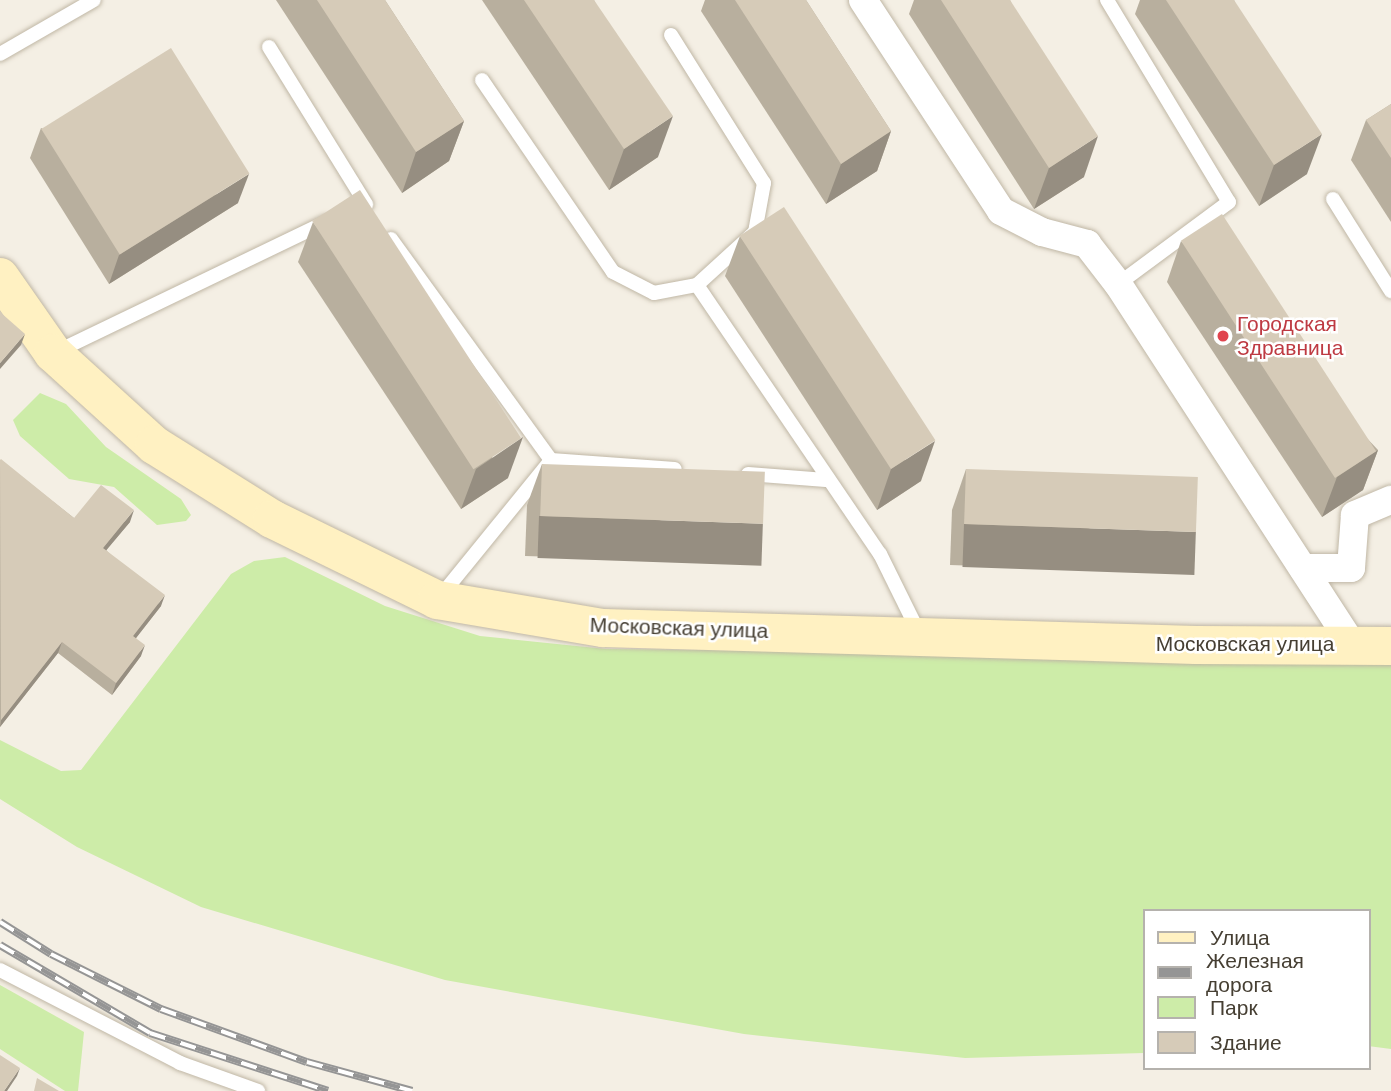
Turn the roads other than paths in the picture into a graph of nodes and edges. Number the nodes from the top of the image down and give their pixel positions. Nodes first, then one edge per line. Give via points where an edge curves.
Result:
1 (94, 0) edge
2 (863, 0) edge
3 (1107, 0) edge
4 (671, 34) dead end
5 (269, 47) dead end
6 (0, 54) edge
7 (482, 80) dead end
8 (1333, 199) dead end
9 (363, 214) junction
10 (0, 277) edge
11 (1118, 284) junction
12 (697, 285) junction
13 (1391, 291) edge
14 (53, 353) junction
15 (551, 460) junction
16 (688, 470) edge
17 (729, 473) edge
18 (825, 480) junction
19 (1391, 500) edge
20 (1303, 568) junction
21 (437, 600) junction
22 (920, 634) junction
23 (1352, 645) junction
24 (1391, 646) edge
25 (0, 970) edge
26 (258, 1091) edge

1 - 6 lane
2 - 11 street via 1001,211 1042,232 1087,243
3 - 11 lane via 1229,202
4 - 12 lane via 764,183 755,232
5 - 9 lane
7 - 12 lane via 613,272 654,293
8 - 13 lane
9 - 14 lane
9 - 15 lane
10 - 14 street, Московская улица
11 - 20 street
12 - 18 lane
14 - 21 street, Московская улица via 154,445 272,519
15 - 16 lane
15 - 21 lane
17 - 18 lane
18 - 22 lane via 880,554
19 - 20 street via 1354,515 1351,568
20 - 23 street
21 - 22 street, Московская улица via 603,628
22 - 23 street, Московская улица via 1196,645
23 - 24 street, Московская улица
25 - 26 lane via 180,1063

